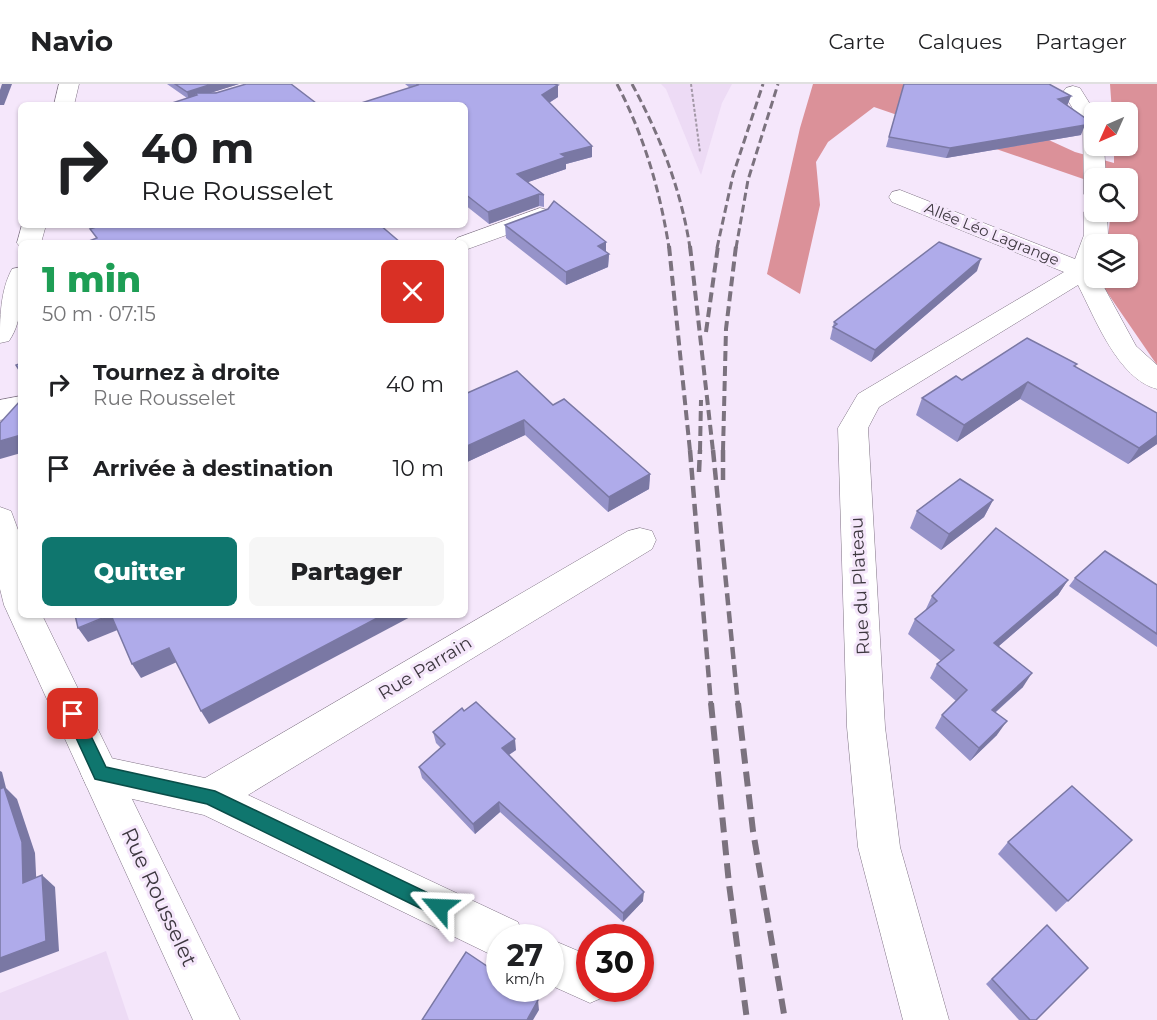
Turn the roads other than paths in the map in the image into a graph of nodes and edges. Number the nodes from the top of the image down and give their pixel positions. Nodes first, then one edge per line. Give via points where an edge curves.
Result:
1 (69, 84) edge
2 (1072, 92) dead end
3 (65, 102) edge
4 (1094, 168) edge
5 (900, 197) dead end
6 (540, 214) edge
7 (1096, 222) edge
8 (468, 242) edge
9 (1083, 271) junction
10 (18, 283) edge
11 (0, 335) edge
12 (1157, 380) edge
13 (18, 407) edge
14 (0, 410) edge
15 (0, 519) edge
16 (640, 540) dead end
17 (18, 593) edge
18 (27, 618) edge
19 (101, 774) junction
20 (209, 796) junction
21 (486, 931) edge
22 (217, 1020) edge
23 (926, 1020) edge

1 - 3 street
2 - 4 street via 1093,126
5 - 9 street, Allée Léo Lagrange
6 - 8 street
7 - 9 street via 1096,235
9 - 12 street via 1125,351
9 - 23 street, Rue du Plateau via 868,401 853,428 866,727 879,847
10 - 11 street
13 - 14 street
15 - 17 street
16 - 20 street, Rue Parrain
18 - 19 street, Rue Rousselet
19 - 20 street
19 - 22 street, Rue Rousselet
20 - 21 street

